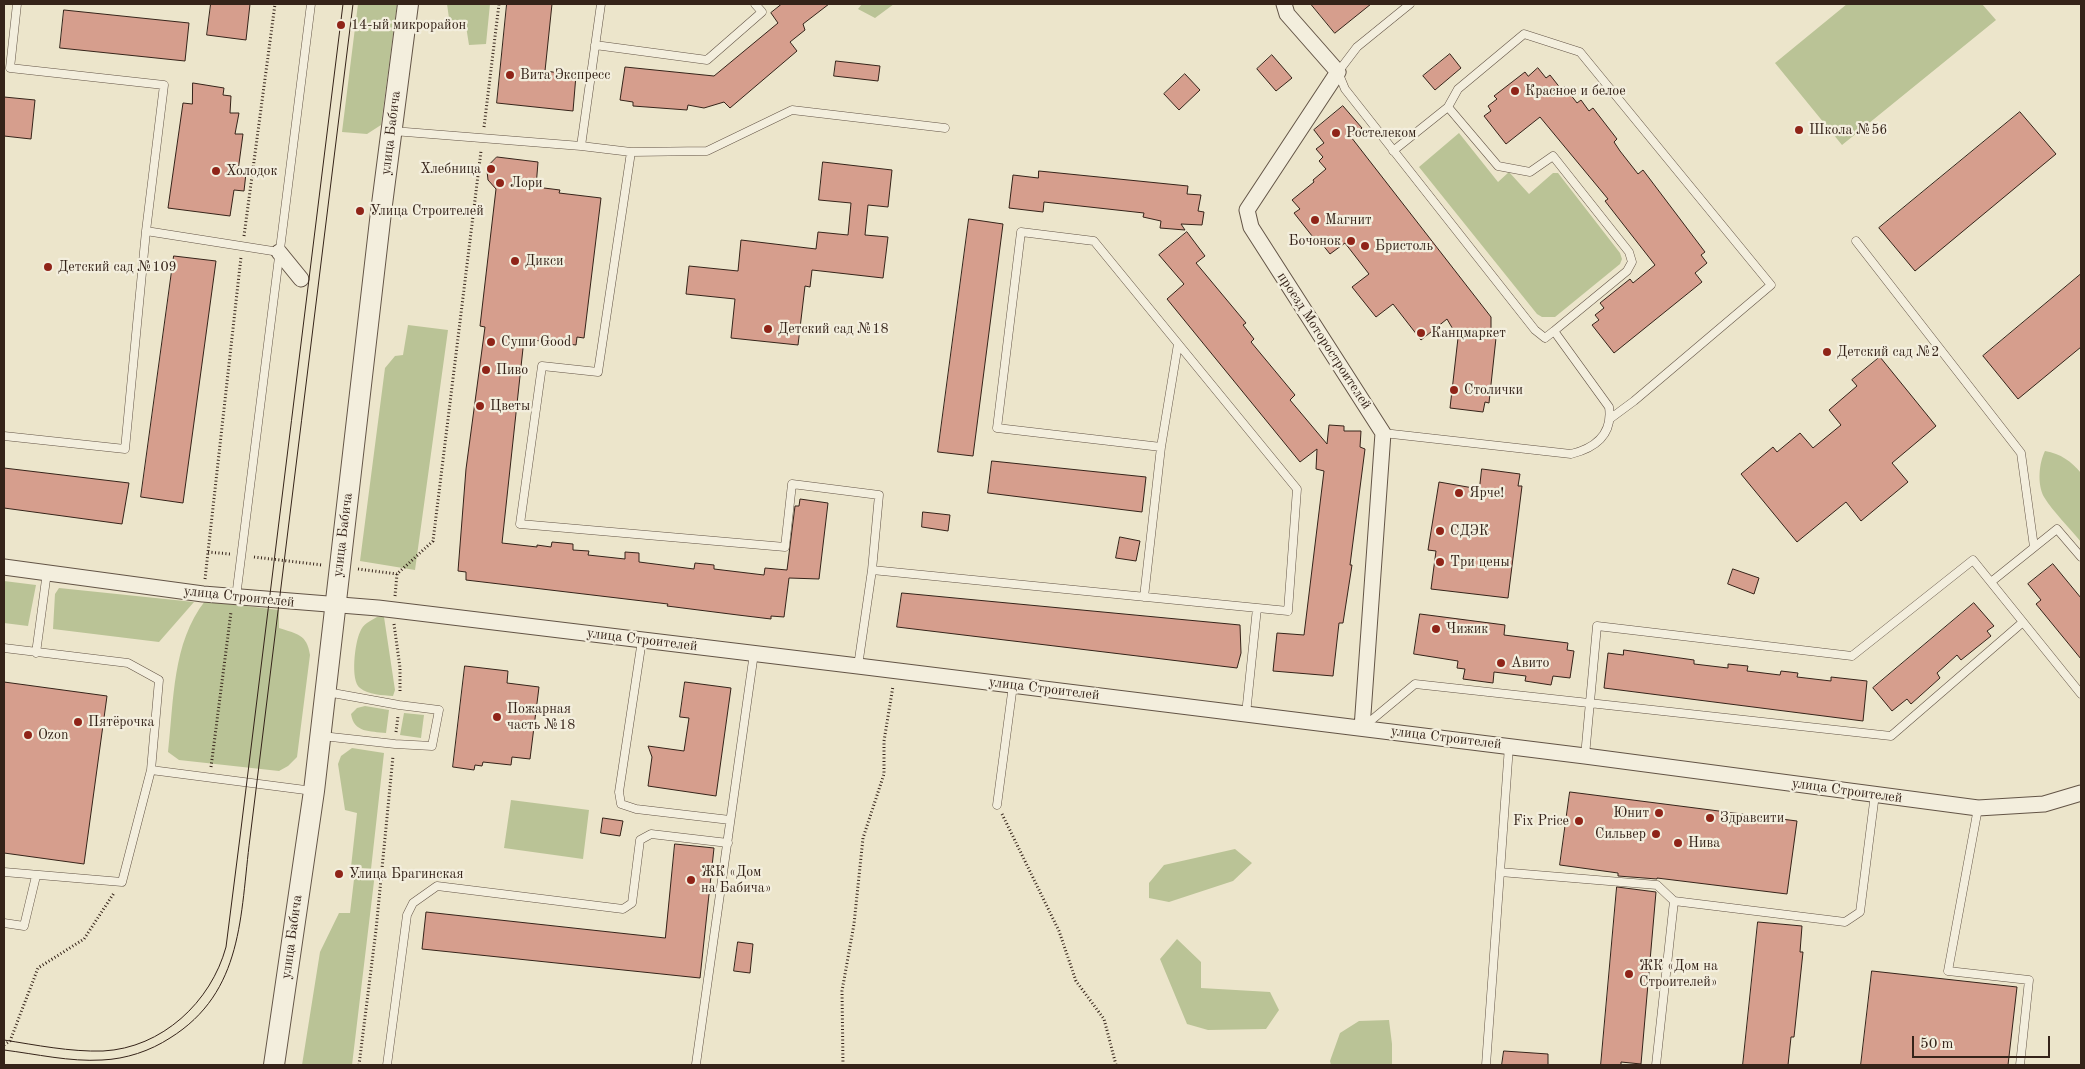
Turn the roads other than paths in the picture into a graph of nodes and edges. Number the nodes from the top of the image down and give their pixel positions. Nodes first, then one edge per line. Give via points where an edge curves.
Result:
1 (17, 4) edge
2 (311, 4) edge
3 (408, 4) edge
4 (601, 4) edge
5 (755, 4) edge
6 (1284, 4) edge
7 (1410, 4) edge
8 (596, 45) junction
9 (1338, 72) junction
10 (1448, 107) junction
11 (945, 128) dead end
12 (391, 130) junction
13 (581, 146) junction
14 (630, 152) junction
15 (1394, 152) junction
16 (146, 232) junction
17 (1856, 241) dead end
18 (279, 252) junction
19 (301, 279) dead end
20 (1554, 332) junction
21 (1178, 344) junction
22 (1611, 418) junction
23 (1383, 433) junction
24 (4, 436) edge
25 (1160, 447) junction
26 (2034, 547) junction
27 (2081, 558) edge
28 (4, 567) edge
29 (872, 570) junction
30 (47, 572) junction
31 (1991, 582) junction
32 (235, 597) junction
33 (1144, 597) junction
34 (335, 605) junction
35 (1257, 608) junction
36 (2024, 622) junction
37 (642, 640) junction
38 (4, 648) edge
39 (36, 654) junction
40 (754, 654) junction
41 (858, 666) junction
42 (1013, 685) junction
43 (325, 692) junction
44 (2081, 694) edge
45 (1590, 703) junction
46 (1246, 714) junction
47 (1362, 728) junction
48 (320, 736) junction
49 (1509, 746) junction
50 (1585, 756) junction
51 (151, 770) junction
52 (314, 791) junction
53 (2081, 793) edge
54 (1875, 794) junction
55 (997, 805) road end
56 (1978, 808) junction
57 (730, 820) junction
58 (728, 843) junction
59 (4, 872) edge
60 (1500, 872) junction
61 (36, 876) junction
62 (1674, 901) junction
63 (4, 922) edge
64 (696, 1064) dead end
65 (274, 1065) edge
66 (387, 1065) edge
67 (1486, 1065) edge
68 (1656, 1065) edge
69 (2020, 1065) edge

1 - 16 lane via 10,68 164,85
2 - 18 lane
3 - 12 street, улица Бабича
4 - 8 lane
5 - 8 lane via 762,12 707,60
6 - 9 street via 1288,14
7 - 9 lane via 1357,47
8 - 13 lane
9 - 15 lane via 1344,89
9 - 23 street, проезд Моторостроителей via 1247,210 1251,227
10 - 15 lane
10 - 20 lane via 1498,166 1530,172 1553,156 1629,252 1632,262 1627,271
10 - 22 lane via 1458,89 1524,34 1580,52 1771,285
11 - 14 lane via 792,110 707,151
12 - 13 lane
12 - 34 street, улица Бабича
13 - 14 lane
14 - 29 lane via 598,372 542,366 520,524 785,547 792,484 879,495
15 - 20 lane via 1535,330 1545,338
16 - 18 lane
16 - 24 lane via 126,448
17 - 26 lane via 2021,453
18 - 19 street
18 - 32 lane
20 - 22 lane via 1609,407
21 - 25 lane
21 - 25 lane via 1094,241 1022,232 997,428
21 - 35 lane via 1297,489 1288,611
22 - 23 lane via 1607,431 1598,442 1588,450 1571,454
23 - 47 street
25 - 33 lane
26 - 27 lane via 2057,529
26 - 31 lane
28 - 30 street, улица Строителей
29 - 33 lane
29 - 41 lane
30 - 32 street, улица Строителей
30 - 39 lane
31 - 36 lane
31 - 45 lane via 1973,560 1852,656 1597,626
32 - 34 street, улица Строителей
33 - 35 lane
34 - 37 street, улица Строителей
34 - 43 street, улица Бабича
35 - 46 lane
36 - 44 lane
36 - 45 lane via 1891,736
37 - 40 street, улица Строителей
37 - 57 lane via 619,792 622,804 636,809
38 - 39 lane
39 - 51 lane via 128,663 159,680
40 - 41 street, улица Строителей
40 - 57 lane
41 - 42 street, улица Строителей
42 - 46 street, улица Строителей
42 - 55 lane
43 - 48 street, улица Бабича
43 - 48 lane via 439,710 432,746
45 - 47 lane via 1415,684
45 - 50 lane
46 - 47 street, улица Строителей
47 - 49 street, улица Строителей
48 - 52 street, улица Бабича
49 - 50 street, улица Строителей
49 - 60 lane
50 - 54 street, улица Строителей
51 - 52 lane
51 - 61 lane via 122,882
52 - 65 street, улица Бабича
53 - 56 street, улица Строителей via 2044,804
54 - 56 street, улица Строителей
54 - 62 lane via 1860,912 1845,922
56 - 69 lane via 1948,971 2029,980
57 - 58 lane
58 - 64 lane
58 - 66 lane via 651,834 640,840 632,903 623,909 437,886 413,904 407,915
59 - 61 lane
60 - 62 lane via 1657,885
60 - 67 lane
61 - 63 lane via 24,926
62 - 68 lane

